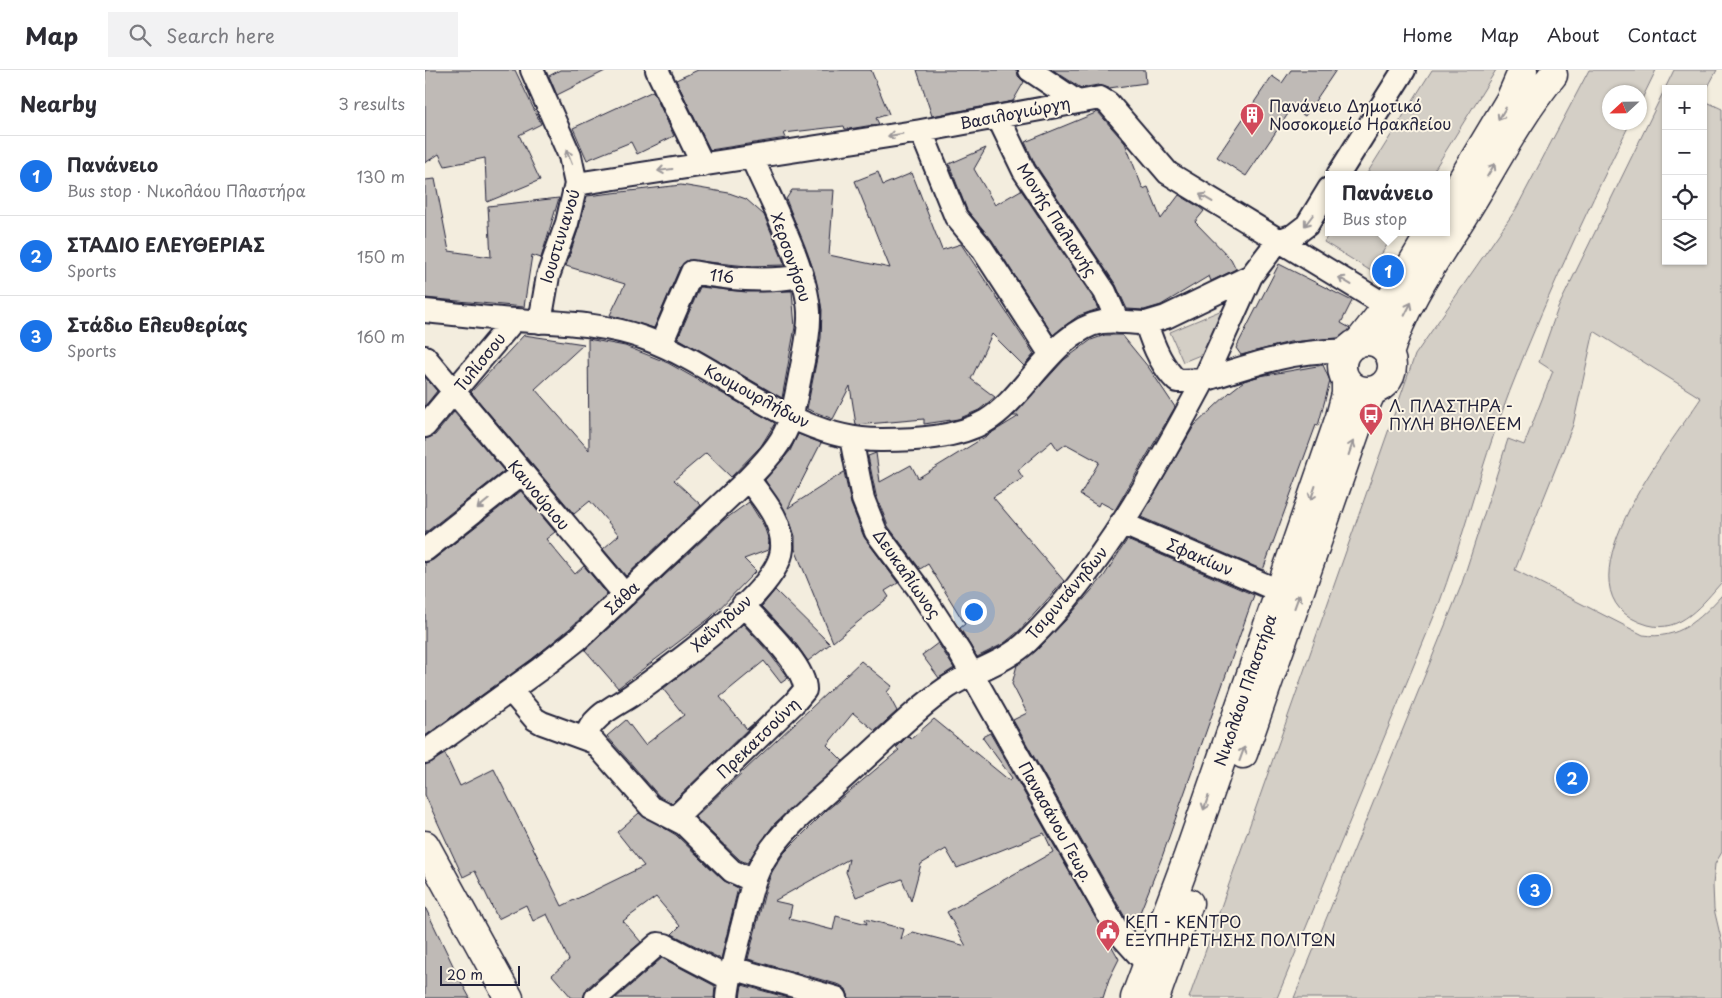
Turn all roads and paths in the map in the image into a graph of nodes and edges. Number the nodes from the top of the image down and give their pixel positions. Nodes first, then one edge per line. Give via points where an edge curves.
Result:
1 (532, 70) edge
2 (1031, 70) edge
3 (1404, 70) edge
4 (1523, 70) edge
5 (1551, 72) edge
6 (665, 73) edge
7 (1076, 101) junction
8 (998, 117) junction
9 (921, 131) junction
10 (752, 158) junction
11 (703, 165) junction
12 (1341, 171) edge
13 (576, 184) junction
14 (1325, 195) edge
15 (1450, 200) edge
16 (1429, 236) edge
17 (1278, 241) junction
18 (1257, 268) junction
19 (801, 276) junction
20 (1387, 306) junction
21 (425, 311) edge
22 (514, 320) junction
23 (540, 322) junction
24 (1118, 322) junction
25 (1146, 323) junction
26 (661, 344) junction
27 (1352, 347) junction
28 (1389, 354) junction
29 (1051, 355) junction
30 (425, 357) edge
31 (1204, 380) junction
32 (1345, 380) junction
33 (1373, 391) junction
34 (454, 394) junction
35 (792, 418) junction
36 (425, 426) edge
37 (851, 438) junction
38 (521, 474) junction
39 (748, 478) junction
40 (1121, 523) junction
41 (425, 550) edge
42 (1279, 591) junction
43 (625, 595) junction
44 (743, 605) junction
45 (973, 674) junction
46 (511, 691) junction
47 (586, 737) junction
48 (425, 752) edge
49 (675, 818) junction
50 (425, 846) edge
51 (754, 881) junction
52 (1147, 964) junction
53 (730, 982) edge
54 (509, 998) edge
55 (596, 998) edge
56 (836, 998) edge
57 (1135, 998) edge
58 (1155, 998) edge

13 -> 1 street, Ιουστινιανού via 570,156
2 - 7 street
3 - 12 street
4 -> 15 main road via 1510,100
28 -> 5 main road via 1422,284
6 - 11 street
7 - 8 street, Βασιλογιώργη
17 -> 7 street, Βασιλογιώργη via 1168,173 1104,100
8 - 9 street, Βασιλογιώργη
8 - 24 street, Μονής Παλιανής via 1024,171 1105,292
9 -> 10 street, Βασιλογιώργη
9 - 29 street via 956,217 981,247
10 - 11 street, Βασιλογιώργη
10 - 19 street, Χερσονήσου
11 -> 13 street, Βασιλογιώργη
13 - 23 street, Ιουστινιανού via 567,223 547,276
14 -> 17 street via 1307,224 1294,235
16 - 20 main road
17 - 18 street
20 -> 17 street, Βασιλογιώργη
18 - 25 street, Κουμουρλήδων via 1167,318
18 - 31 street, Τσιριντάνηδων
19 - 26 street, 116 via 740,279 692,272
19 - 35 street, Χερσονήσου via 809,324
20 - 27 main road
21 - 22 street, Κουμουρλήδων
22 - 23 street, Κουμουρλήδων
22 - 34 street, Τυλίσσου
23 - 26 street, Κουμουρλήδων via 606,327
24 - 25 street, Κουμουρλήδων
24 - 29 street, Κουμουρλήδων via 1103,322 1088,328
25 - 31 street via 1158,355 1173,377 1181,382
26 - 35 street, Κουμουρλήδων
27 - 28 main road via 1368,341 1377,343
27 - 31 street via 1301,353
27 - 32 main road via 1342,365
28 - 33 main road via 1390,376
29 - 37 street, Κουμουρλήδων via 1005,406 984,423 933,436 883,440
30 - 34 street, Καινούριου
31 - 40 street, Τσιριντάνηδων
32 - 33 main road via 1357,390
32 -> 42 main road, Νικολάου Πλαστήρα via 1346,394 1340,417
58 -> 33 main road, Νικολάου Πλαστήρα via 1362,413
34 - 36 street, Τυλίσσου
34 - 38 street, Καινούριου
35 - 37 street, Κουμουρλήδων
35 - 39 street, Σάθα via 786,434 770,457
37 - 45 street, Δευκαλίωνος via 863,499 876,532 918,588
38 -> 41 street
38 - 43 street, Καινούριου
39 - 43 street, Σάθα
39 - 44 street, Χαΐνηδων via 778,524 782,548 776,568
40 - 42 street, Σφακίων
40 - 45 street, Τσιριντάνηδων via 1072,590 1028,640 1003,660
42 -> 52 main road, Νικολάου Πλαστήρα
43 - 46 street, Σάθα via 579,639
44 - 47 street, Χαΐνηδων via 656,678 597,718
44 - 49 street, Πρεκατσούνη via 797,667 805,680 805,690
45 - 51 street, Τσιριντάνηδων via 931,700 813,805 772,848
45 - 52 street, Πανασάνου Γεωρ. via 1111,920 1129,946
46 - 47 street via 535,719
46 - 48 street, Σάθα
47 - 49 street via 605,752 651,807
49 - 51 street via 732,871
50 - 54 main road
51 - 53 street, Τσιριντάνηδων
52 - 57 main road, Νικολάου Πλαστήρα
53 - 55 street via 658,944
53 - 56 street

